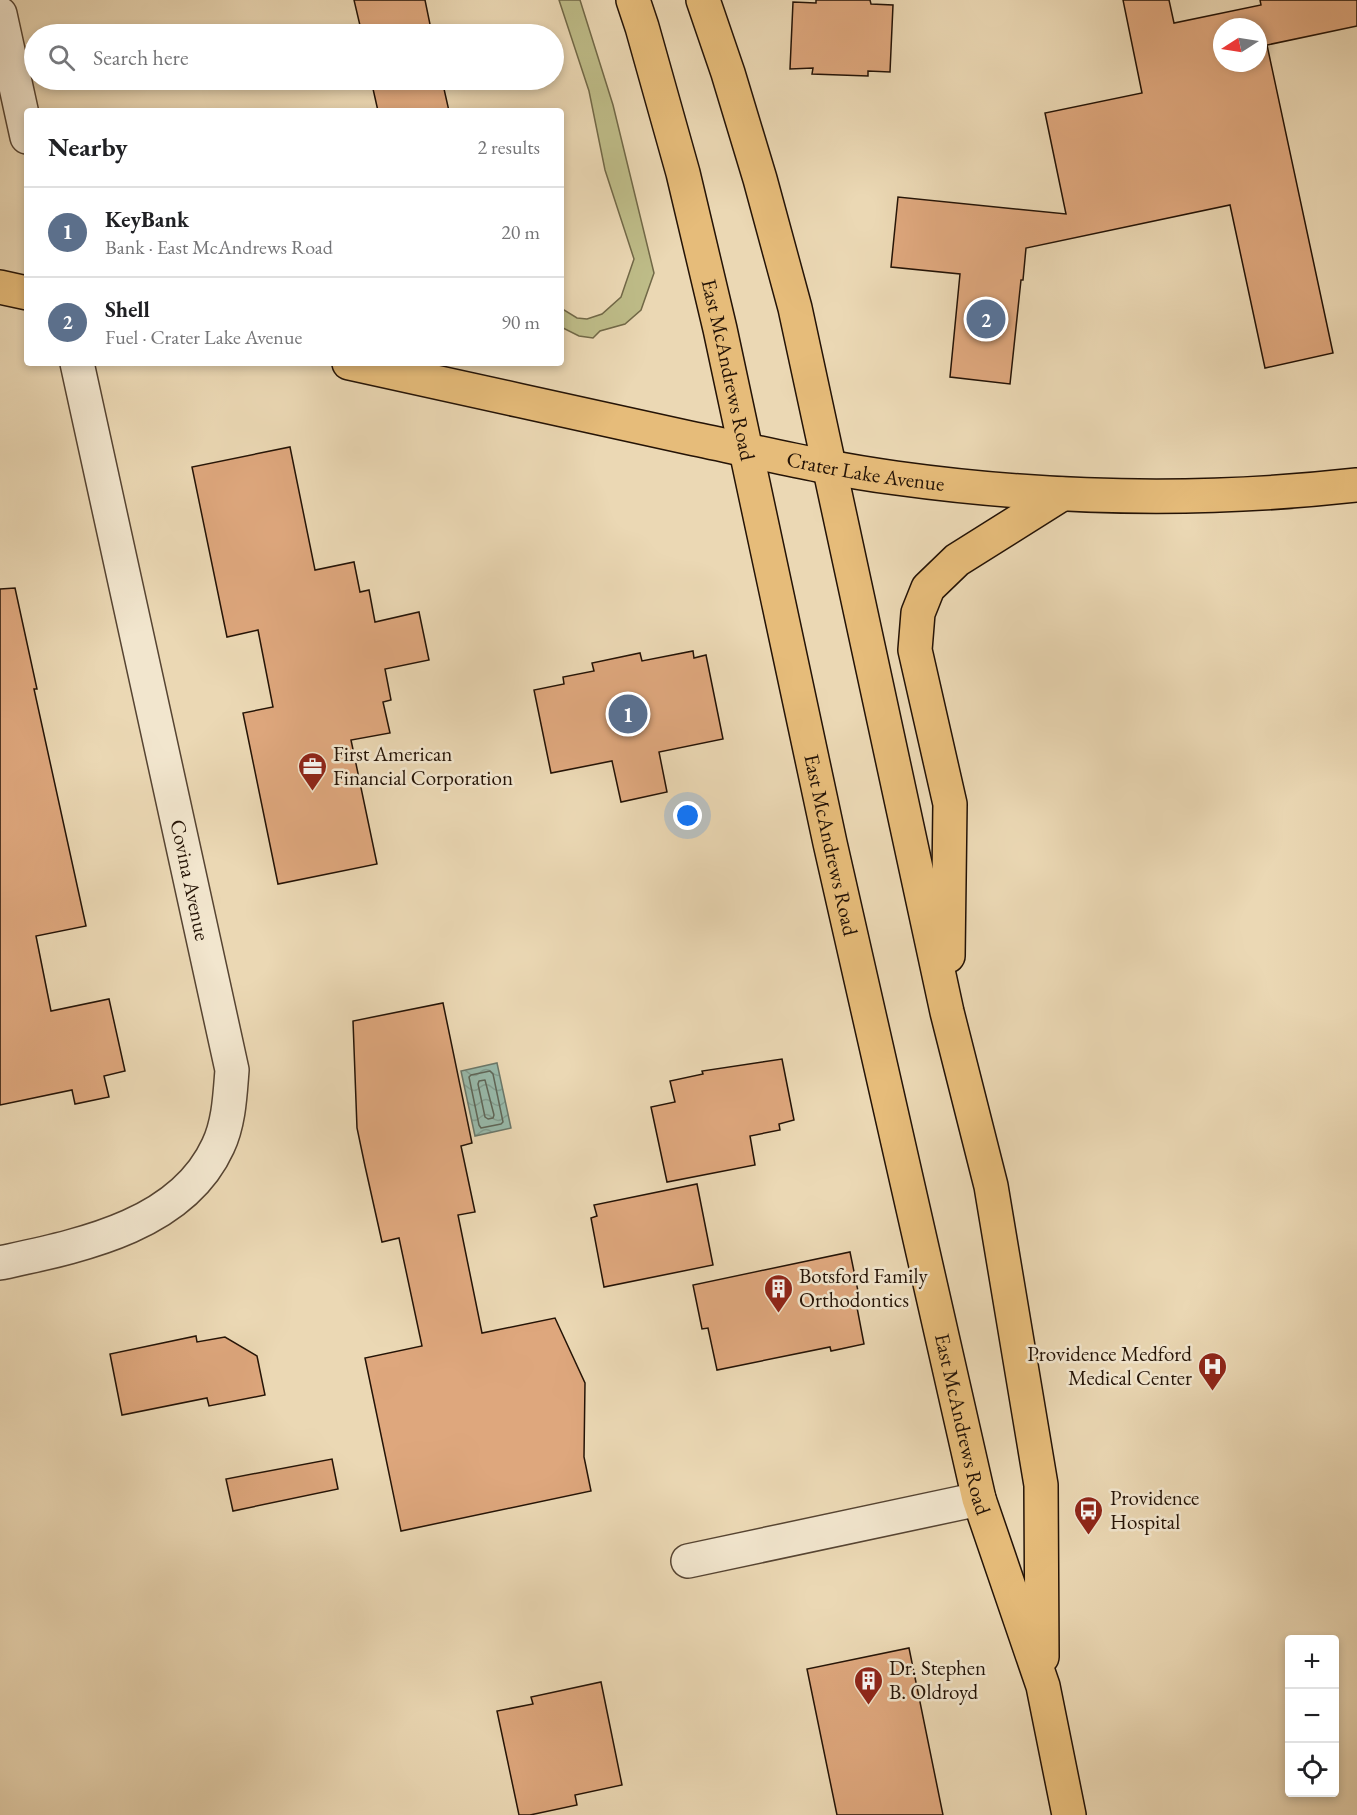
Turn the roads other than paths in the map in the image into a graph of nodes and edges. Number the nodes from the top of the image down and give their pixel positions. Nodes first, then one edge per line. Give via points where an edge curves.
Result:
1 (633, 0) edge
2 (703, 0) edge
3 (0, 14) edge
4 (24, 123) edge
5 (0, 287) edge
6 (24, 292) edge
7 (78, 366) edge
8 (363, 366) edge
9 (748, 450) junction
10 (828, 466) junction
11 (1357, 485) edge
12 (1062, 494) junction
13 (947, 1012) junction
14 (0, 1263) edge
15 (979, 1499) junction
16 (688, 1561) dead end
17 (1043, 1686) junction
18 (1069, 1815) edge

1 - 9 main road, East McAndrews Road via 683,173
2 - 10 main road, East McAndrews Road via 760,179 789,287
3 - 4 street
5 - 6 main road
7 - 14 street, Covina Avenue via 231,1070 229,1106 219,1145 200,1177 172,1203 96,1239
8 - 9 main road, Crater Lake Avenue
9 - 10 main road, Crater Lake Avenue
9 - 15 main road, East McAndrews Road via 830,843
10 - 12 main road, Crater Lake Avenue via 958,486
10 - 13 main road, East McAndrews Road
11 - 12 main road, Crater Lake Avenue via 1230,494
12 - 13 main road via 957,560 928,588 918,613 915,651 950,804
13 - 17 main road, East McAndrews Road via 991,1186 1041,1485
15 - 16 street
15 - 17 main road, East McAndrews Road
17 - 18 main road, East McAndrews Road

